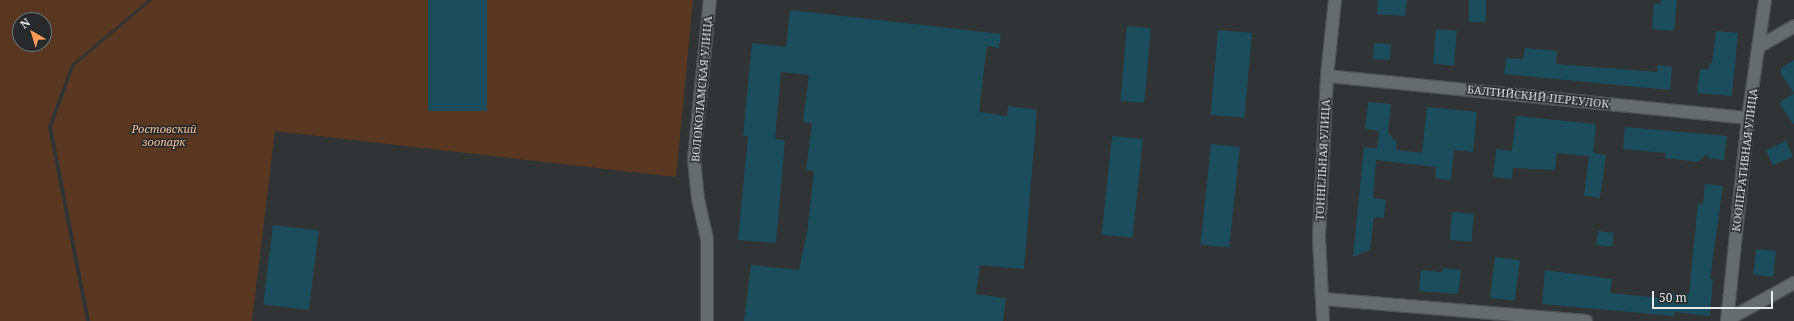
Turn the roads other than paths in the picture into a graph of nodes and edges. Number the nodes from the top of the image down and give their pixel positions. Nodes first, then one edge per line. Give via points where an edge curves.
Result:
1 (710, 0) edge
2 (1335, 0) edge
3 (1765, 0) edge
4 (1794, 26) edge
5 (1760, 46) junction
6 (1327, 76) junction
7 (1748, 118) junction
8 (1794, 283) edge
9 (1324, 299) junction
10 (1727, 320) edge
11 (708, 321) edge
12 (1323, 321) edge
13 (1586, 321) edge

1 - 11 street, ВОЛОКОЛАМСКАЯ УЛИЦА via 694,160 698,199 707,239
2 - 6 street, ТОННЕЛЬНАЯ УЛИЦА
3 - 5 street, КООПЕРАТИВНАЯ УЛИЦА
4 - 5 street
5 - 7 street, КООПЕРАТИВНАЯ УЛИЦА
6 - 7 street, БАЛТИЙСКИЙ ПЕРЕУЛОК
6 - 9 street, ТОННЕЛЬНАЯ УЛИЦА via 1320,234
7 - 10 street, КООПЕРАТИВНАЯ УЛИЦА
8 - 10 street
9 - 12 street, ТОННЕЛЬНАЯ УЛИЦА
9 - 13 street

